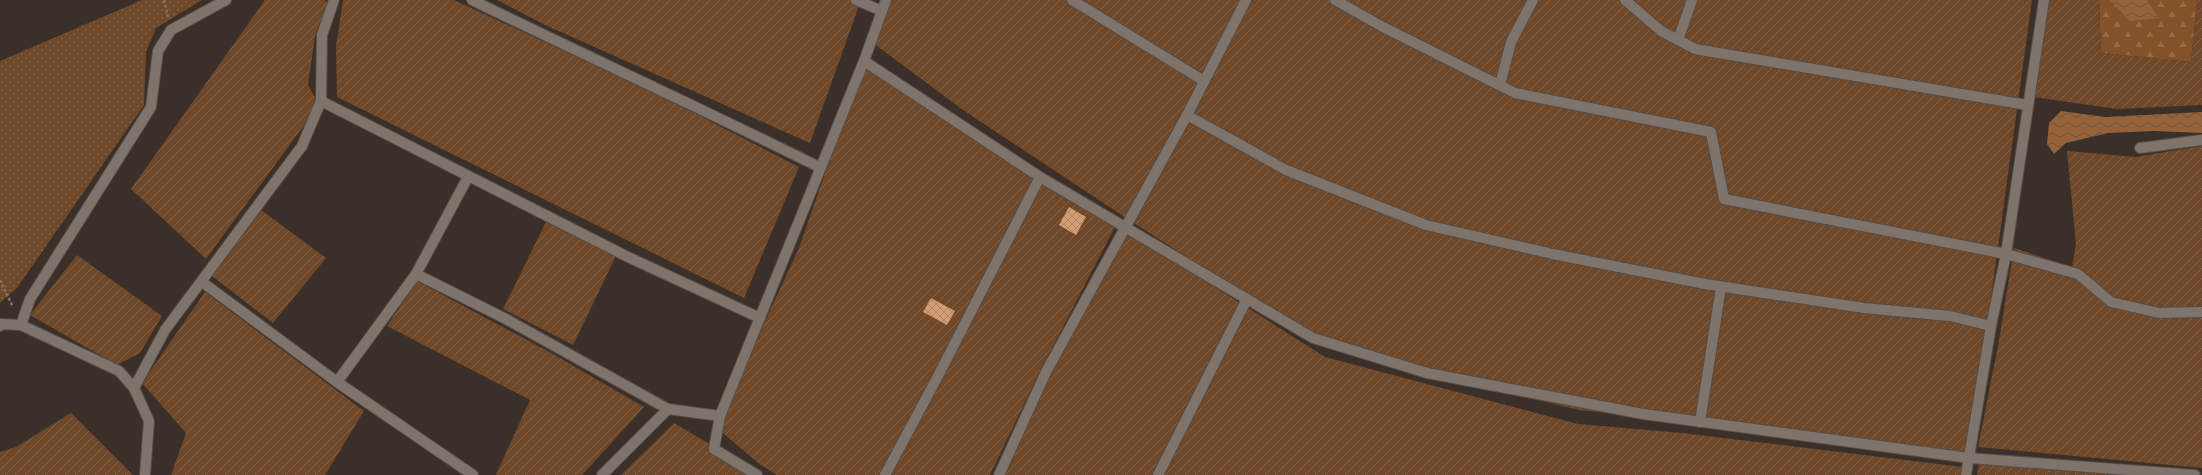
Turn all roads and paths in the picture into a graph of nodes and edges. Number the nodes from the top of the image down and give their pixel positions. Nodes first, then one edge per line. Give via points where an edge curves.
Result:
1 (226, 0) edge
2 (334, 0) edge
3 (472, 0) edge
4 (856, 0) edge
5 (886, 0) edge
6 (1072, 0) edge
7 (1246, 0) edge
8 (1335, 0) edge
9 (1534, 0) edge
10 (1625, 0) edge
11 (1692, 0) edge
12 (2044, 0) edge
13 (882, 11) junction
14 (1678, 40) junction
15 (864, 61) junction
16 (1204, 82) junction
17 (1500, 85) junction
18 (321, 101) junction
19 (2027, 105) junction
20 (1187, 115) junction
21 (2202, 140) edge
22 (2140, 148) dead end
23 (820, 168) junction
24 (468, 177) junction
25 (1040, 178) junction
26 (1125, 228) junction
27 (2006, 254) junction
28 (416, 274) junction
29 (0, 280) edge
30 (202, 282) junction
31 (1721, 287) junction
32 (1247, 299) junction
33 (2202, 312) edge
34 (760, 318) junction
35 (21, 325) junction
36 (0, 326) edge
37 (1991, 326) junction
38 (337, 382) junction
39 (134, 388) junction
40 (668, 409) junction
41 (720, 416) junction
42 (1700, 422) junction
43 (1969, 458) junction
44 (145, 475) edge
45 (473, 475) edge
46 (602, 475) edge
47 (757, 475) edge
48 (885, 475) edge
49 (999, 475) edge
50 (1158, 475) edge
51 (1966, 475) edge
52 (2195, 475) edge

1 - 35 lane via 172,30 158,51 151,107 30,299
2 - 18 lane via 322,35
3 - 23 lane via 708,111
4 - 13 lane
5 - 13 lane
6 - 16 lane
7 - 16 lane
8 - 17 lane via 1381,26
9 - 17 lane via 1511,42
10 - 14 lane via 1661,31
11 - 14 lane
12 - 19 lane
13 - 15 lane
14 - 19 lane via 1695,49
15 - 23 lane
15 - 25 lane
16 - 20 lane
17 - 27 lane via 1515,93 1711,132 1724,199
18 - 24 lane
18 - 30 lane via 302,146 214,262
19 - 27 lane
20 - 26 lane
20 - 31 lane via 1286,170 1426,225 1553,254
21 - 22 lane
23 - 34 lane
24 - 28 lane
24 - 34 lane via 628,257
25 - 26 lane
25 - 48 lane via 938,378
26 - 32 lane
26 - 49 lane via 1046,372
27 - 33 lane via 2078,274 2111,302 2159,313
27 - 37 lane
28 - 38 lane
28 - 40 lane via 506,319
29 - 35 path
30 - 38 lane
30 - 39 lane via 165,330
31 - 37 lane via 1864,308 1950,316
31 - 42 lane
32 - 42 lane via 1313,338 1427,372 1643,414
32 - 50 lane
34 - 41 lane
35 - 36 lane
35 - 39 lane via 120,372
37 - 43 lane
38 - 45 lane
39 - 44 lane via 149,421
40 - 41 lane
40 - 46 lane
41 - 47 lane via 714,449
42 - 43 lane
43 - 51 lane
43 - 52 lane

